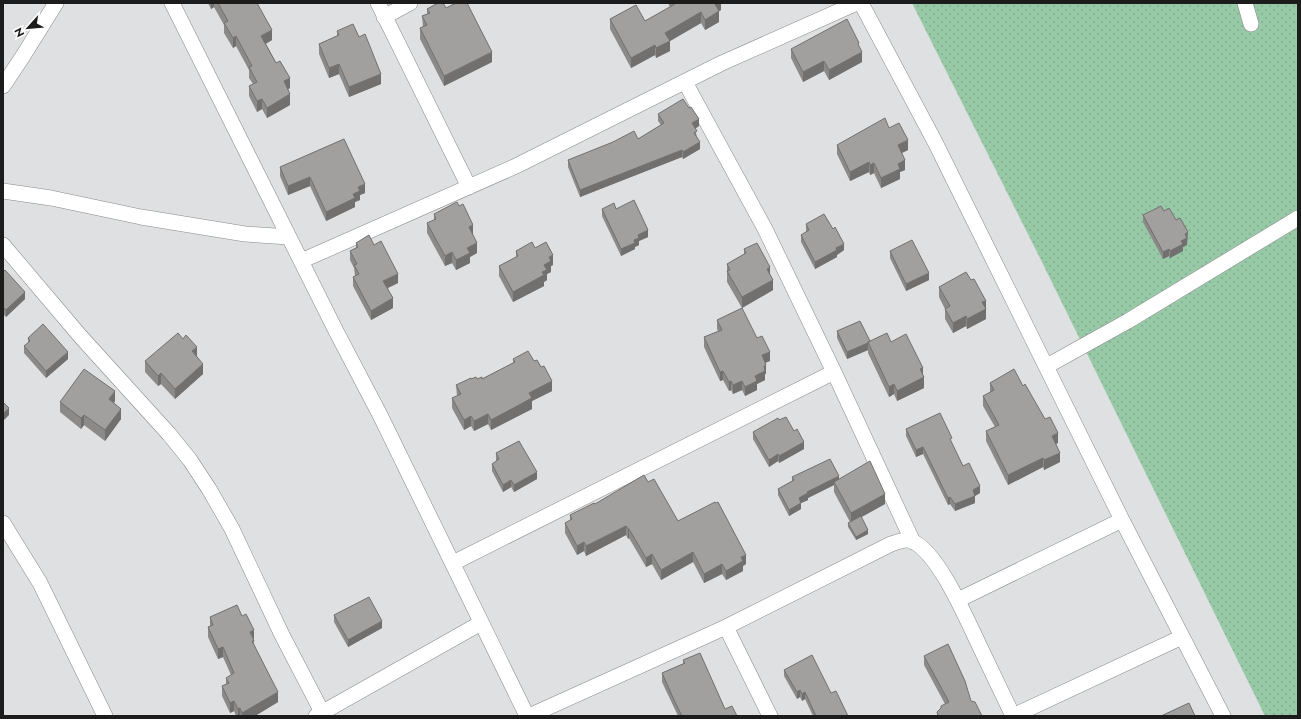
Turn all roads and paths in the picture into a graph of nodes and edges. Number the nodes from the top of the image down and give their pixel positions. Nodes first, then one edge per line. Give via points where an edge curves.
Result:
1 (56, 3) edge
2 (172, 3) edge
3 (378, 3) edge
4 (410, 3) edge
5 (857, 3) edge
6 (861, 3) edge
7 (1245, 3) edge
8 (384, 17) junction
9 (1251, 24) dead end
10 (685, 82) junction
11 (3, 86) edge
12 (468, 187) junction
13 (3, 191) edge
14 (1298, 218) edge
15 (289, 237) junction
16 (3, 245) edge
17 (301, 261) junction
18 (1047, 366) junction
19 (834, 372) junction
20 (1122, 520) junction
21 (3, 523) edge
22 (913, 542) junction
23 (452, 564) junction
24 (958, 600) junction
25 (481, 623) junction
26 (726, 628) junction
27 (1182, 637) junction
28 (319, 714) edge
29 (105, 716) edge
30 (528, 716) edge
31 (770, 716) edge
32 (1013, 716) edge
33 (1223, 716) edge

1 - 11 street
2 - 15 street
3 - 8 street
4 - 8 street
5 - 10 street
6 - 18 street via 935,142
7 - 9 street
8 - 12 street
10 - 12 street via 516,166
10 - 19 street via 765,229
12 - 17 street
13 - 15 street via 245,234
14 - 18 street via 1128,321
15 - 17 street
16 - 28 street via 81,337 169,434 194,466 232,529
17 - 23 street via 380,415
18 - 20 street
19 - 22 street
19 - 23 street
20 - 24 street
20 - 27 street
21 - 29 street via 40,583
22 - 24 street via 928,553
22 - 26 street via 904,539 891,544
23 - 25 street
24 - 32 street
25 - 28 street
25 - 30 street
26 - 30 street
26 - 31 street
27 - 32 street
27 - 33 street

